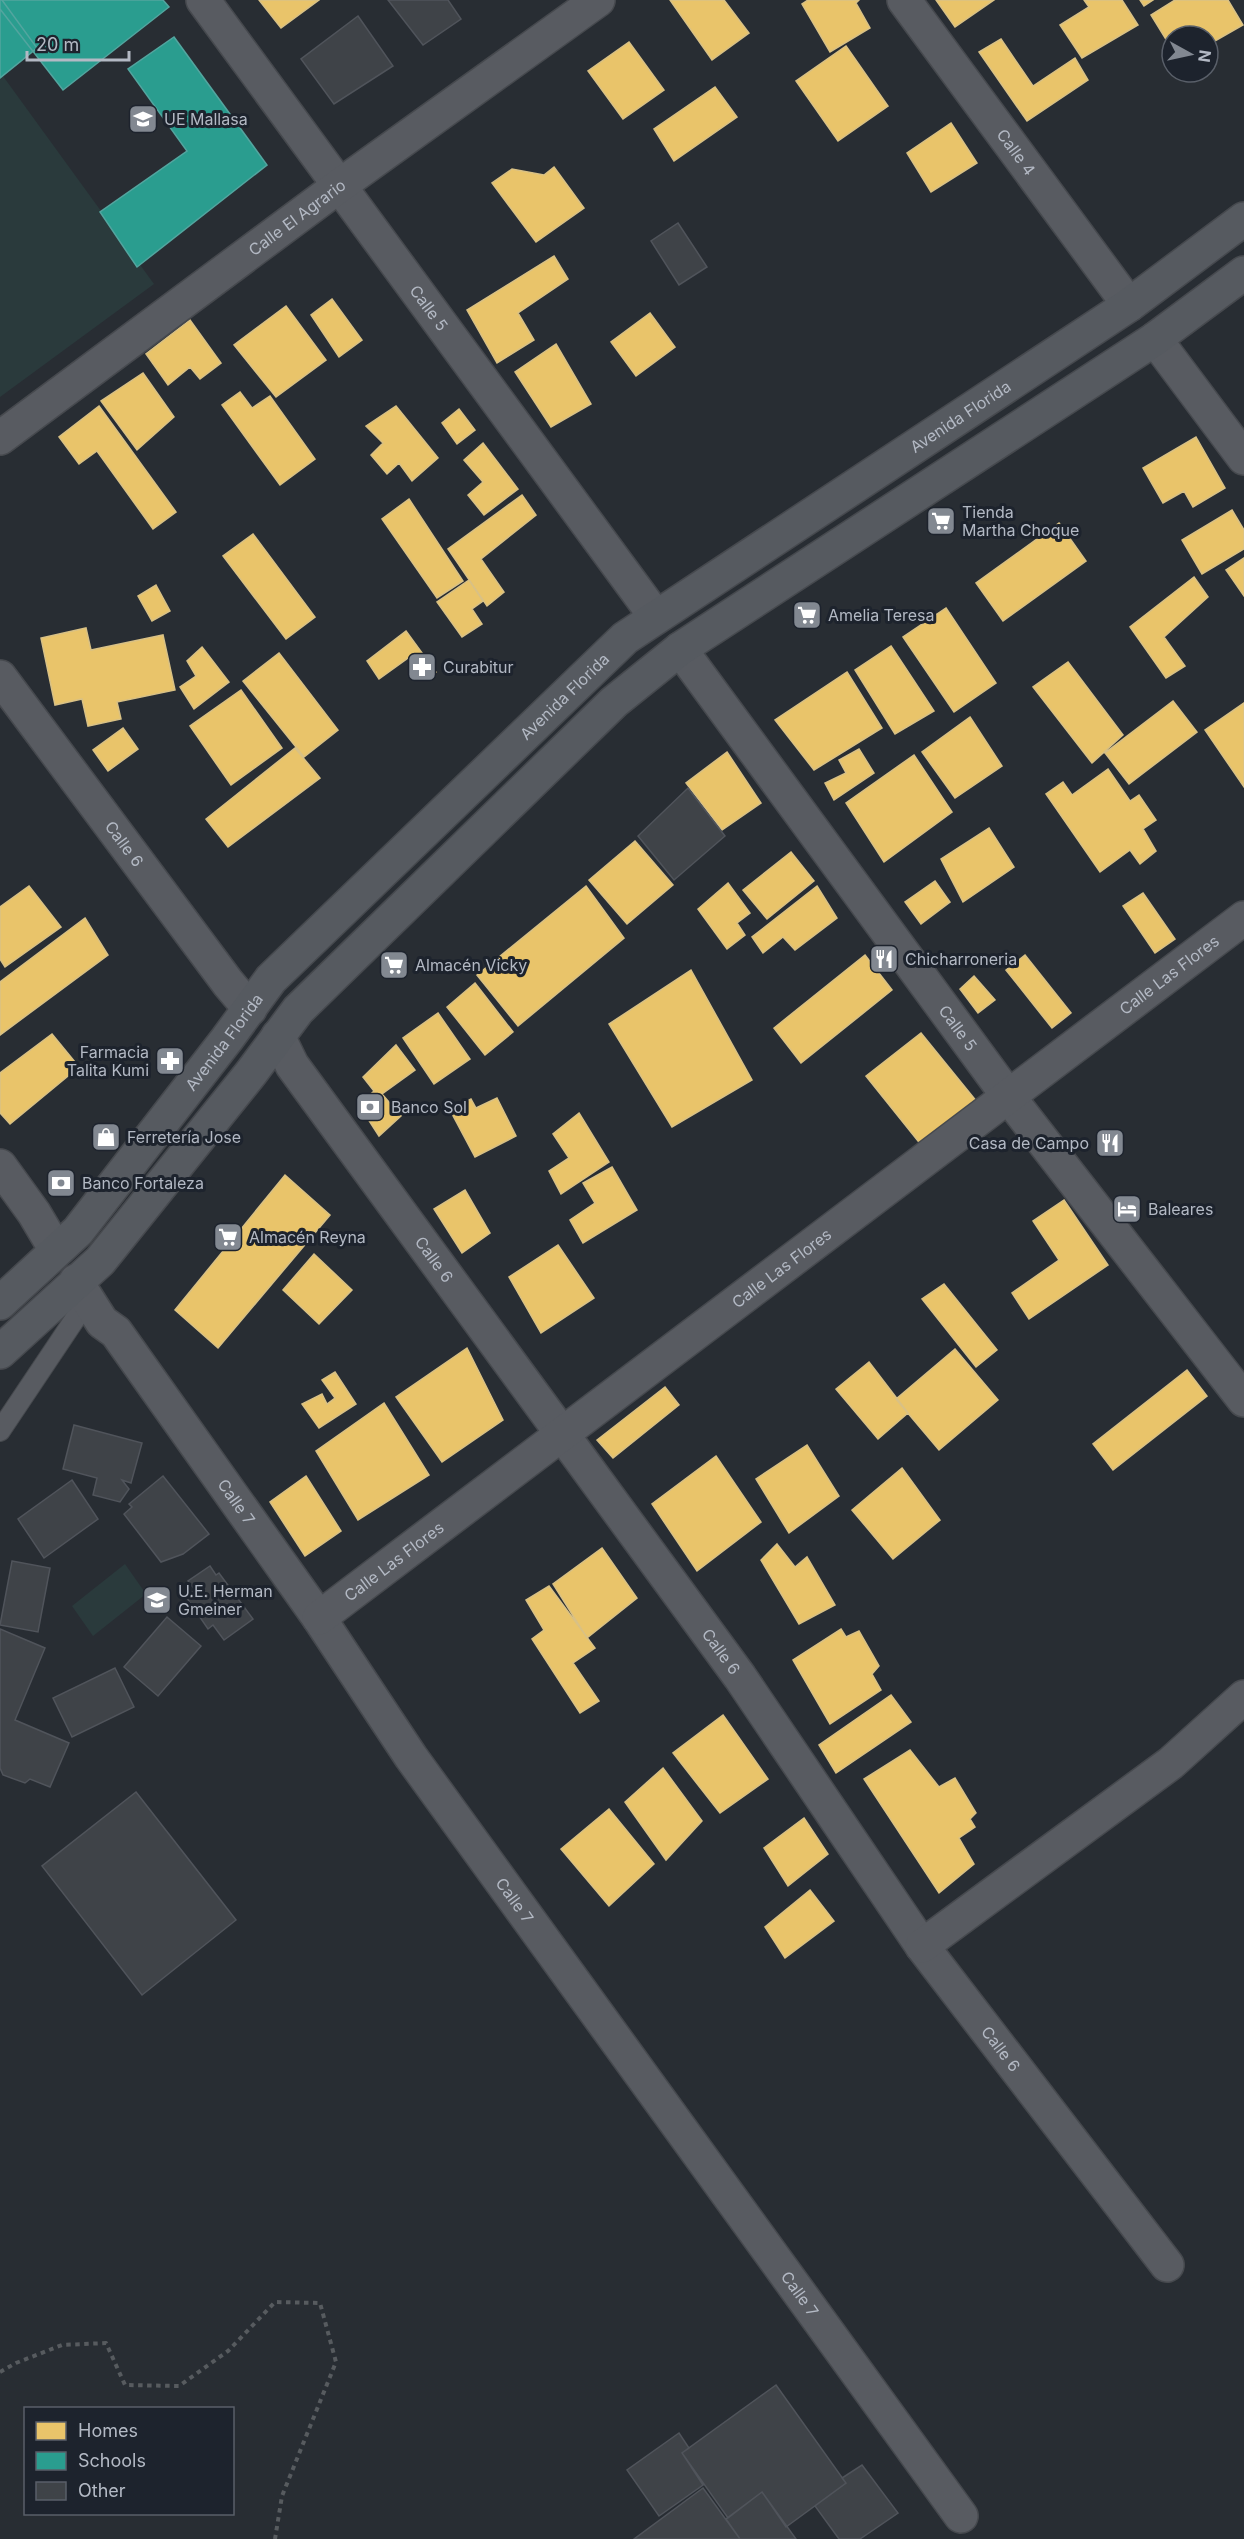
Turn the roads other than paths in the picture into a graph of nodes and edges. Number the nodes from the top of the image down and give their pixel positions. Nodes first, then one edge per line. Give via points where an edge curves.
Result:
1 (203, 0) edge
2 (598, 0) edge
3 (904, 0) edge
4 (339, 186) junction
5 (1244, 219) edge
6 (1244, 273) edge
7 (1129, 305) junction
8 (1155, 339) junction
9 (0, 438) edge
10 (1244, 458) edge
11 (656, 617) junction
12 (680, 649) junction
13 (0, 677) edge
14 (1244, 918) edge
15 (250, 1009) junction
16 (278, 1036) junction
17 (1008, 1096) junction
18 (0, 1166) edge
19 (56, 1250) junction
20 (81, 1291) junction
21 (0, 1303) edge
22 (0, 1352) edge
23 (1244, 1400) edge
24 (0, 1431) edge
25 (562, 1436) junction
26 (319, 1618) junction
27 (1244, 1697) edge
28 (922, 1946) junction
29 (1167, 2265) dead end
30 (961, 2516) dead end

1 - 4 street, Calle 5
2 - 4 street, Calle El Agrario
3 - 7 street, Calle 4
4 - 9 street, Calle El Agrario
4 - 11 street, Calle 5
5 - 7 main road, Avenida Florida
6 - 8 main road
7 - 8 main road
7 - 11 main road, Avenida Florida
8 - 10 street
8 - 12 main road
11 - 12 main road
11 - 15 main road, Avenida Florida via 625,638 279,971
12 - 16 main road via 615,702 298,1010
12 - 17 street, Calle 5
13 - 15 street, Calle 6
14 - 17 street, Calle Las Flores
15 - 16 main road
15 - 19 main road, Avenida Florida via 78,1231
16 - 20 main road via 100,1261
16 - 25 street, Calle 6 via 292,1065
17 - 23 street, Calle 5
17 - 25 street, Calle Las Flores
18 - 19 street
19 - 20 main road
19 - 21 main road, Avenida Florida
20 - 22 main road
20 - 24 lane
20 - 26 street, Calle 7 via 102,1322 116,1332
25 - 26 street, Calle Las Flores
25 - 28 street, Calle 6 via 740,1677
26 - 30 street, Calle 7 via 411,1757
27 - 28 street via 1171,1763
28 - 29 street, Calle 6

